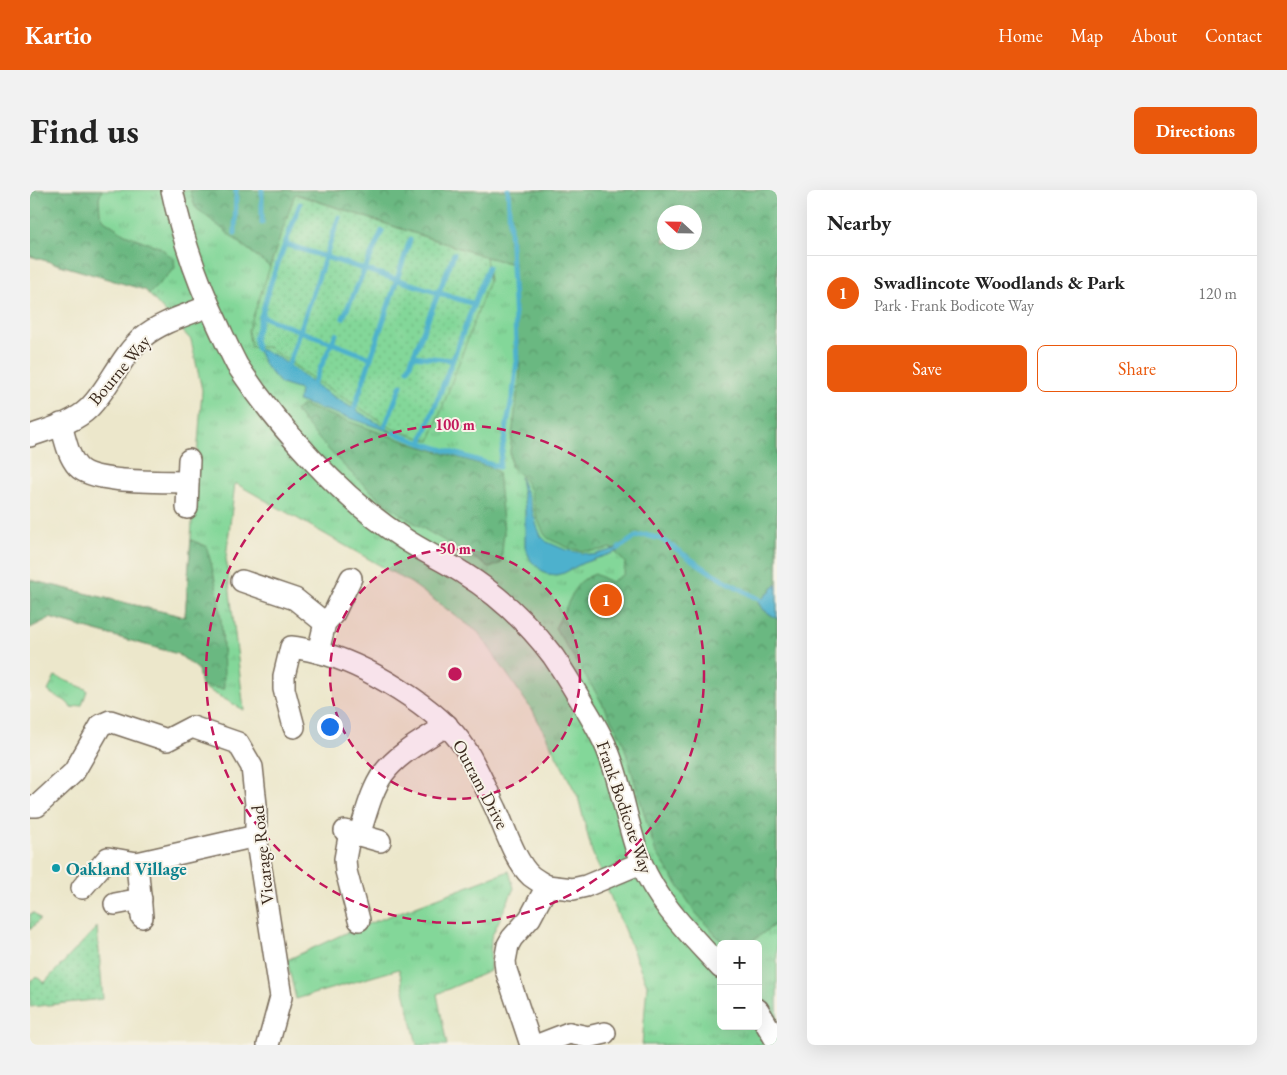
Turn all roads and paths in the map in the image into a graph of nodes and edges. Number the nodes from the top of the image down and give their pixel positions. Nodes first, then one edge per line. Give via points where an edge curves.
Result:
1 (172, 190) edge
2 (209, 306) junction
3 (61, 424) junction
4 (30, 436) edge
5 (189, 460) dead end
6 (188, 482) junction
7 (187, 508) dead end
8 (351, 578) dead end
9 (242, 581) dead end
10 (325, 622) junction
11 (318, 652) junction
12 (447, 725) junction
13 (294, 727) dead end
14 (30, 806) edge
15 (350, 832) junction
16 (256, 836) junction
17 (380, 841) dead end
18 (137, 863) junction
19 (641, 863) junction
20 (548, 886) junction
21 (82, 888) dead end
22 (115, 904) dead end
23 (359, 920) dead end
24 (717, 964) edge
25 (762, 1017) edge
26 (605, 1033) dead end
27 (573, 1039) edge
28 (777, 1042) edge
29 (268, 1045) edge
30 (531, 1045) edge
31 (538, 1045) edge

1 - 2 street, Frank Bodicote Way via 182,237
2 - 3 street, Bourne Way via 145,335 88,408
2 - 19 street, Frank Bodicote Way via 236,363 286,429 329,477 402,538 489,591 540,639 609,753
3 - 4 street, Bourne Way
3 - 6 street via 72,458 84,473 101,478
5 - 6 street
6 - 7 street
8 - 10 street via 334,613
9 - 10 street via 295,599
10 - 11 street
11 - 12 street, Outram Drive via 377,678
11 - 13 street, Outram Drive via 291,647 284,689
12 - 15 street via 406,752 382,775
12 - 20 street, Outram Drive via 465,748 521,864 532,877
14 - 16 street, Vicarage Road via 36,806 74,772 101,724 110,721 167,740 192,726 238,743 252,767
15 - 17 street
15 - 23 street via 346,871
16 - 18 street
16 - 29 street, Vicarage Road via 281,997
18 - 21 street via 108,858
18 - 22 street via 141,908
19 - 20 street via 586,886 573,889
19 - 24 street, Frank Bodicote Way via 665,906
20 - 30 street via 530,918 508,945 505,960
25 - 28 street
26 - 27 street
27 - 31 street

